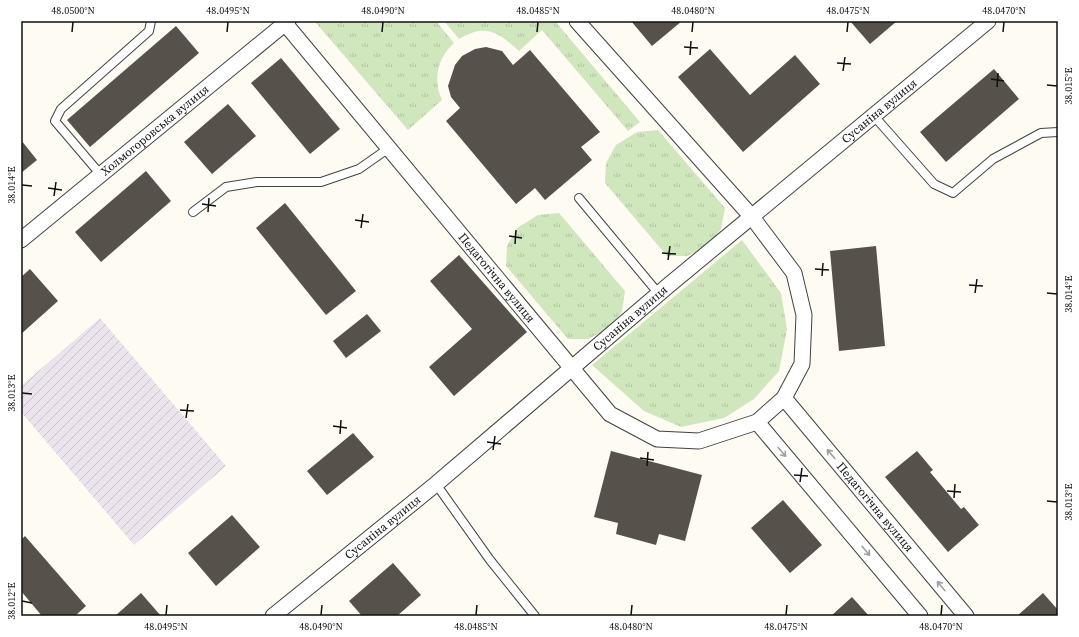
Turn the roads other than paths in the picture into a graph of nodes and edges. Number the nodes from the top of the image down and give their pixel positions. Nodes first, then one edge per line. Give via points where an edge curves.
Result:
1 (152, 21) edge
2 (577, 21) edge
3 (988, 21) edge
4 (285, 22) edge
5 (874, 116) junction
6 (1058, 132) edge
7 (389, 148) junction
8 (101, 175) junction
9 (579, 198) dead end
10 (193, 212) dead end
11 (752, 217) junction
12 (21, 240) edge
13 (659, 294) junction
14 (573, 368) junction
15 (784, 398) junction
16 (757, 422) junction
17 (436, 484) junction
18 (273, 616) edge
19 (535, 616) edge
20 (920, 616) edge
21 (966, 616) edge

1 - 8 lane via 149,31 61,109 55,121
2 - 11 street, Педагогічна вулиця
3 - 5 street, Сусаніна вулиця
4 - 7 street, Педагогічна вулиця
4 - 8 street, Холмогоровська вулиця
5 - 6 lane via 934,184 953,192 993,159 1041,133
5 - 11 street, Сусаніна вулиця
7 - 10 lane via 359,169 321,182 257,182 226,187
7 - 14 street, Педагогічна вулиця
8 - 12 street, Холмогоровська вулиця
9 - 13 lane
11 - 13 street, Сусаніна вулиця
11 - 15 street, Педагогічна вулиця via 794,273 804,315 802,364
13 - 14 street, Сусаніна вулиця
14 - 16 street, Педагогічна вулиця via 610,414 657,439 699,441
14 - 17 street, Сусаніна вулиця
15 - 16 street, Педагогічна вулиця
21 -> 15 street, Педагогічна вулиця
16 -> 20 street
17 - 18 street, Сусаніна вулиця
17 - 19 lane via 490,560

